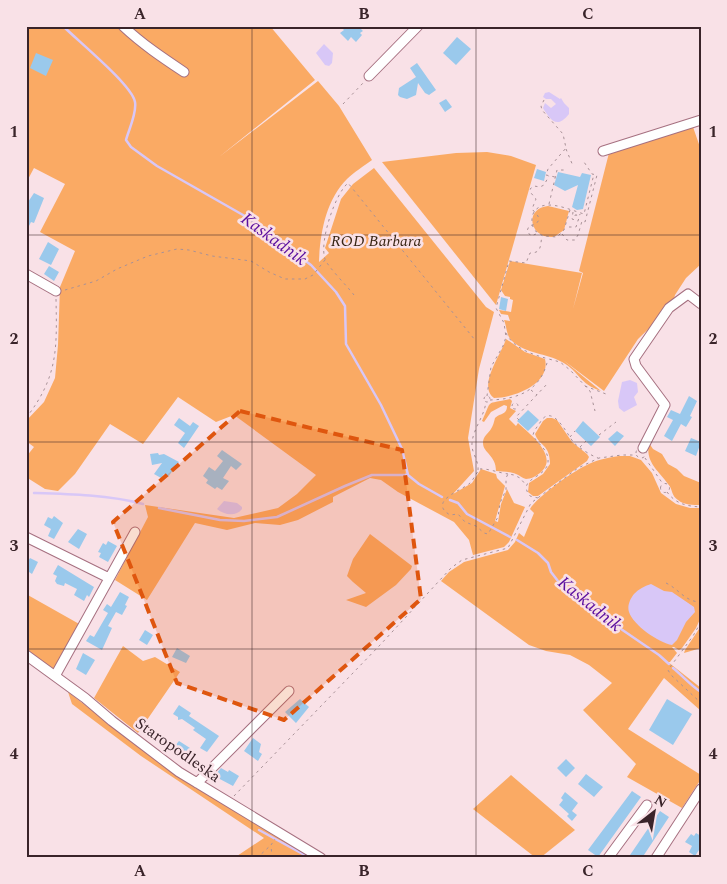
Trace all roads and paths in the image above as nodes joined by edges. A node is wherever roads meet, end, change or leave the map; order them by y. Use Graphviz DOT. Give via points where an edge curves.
graph roads {
  1 [pos="124,26"];
  2 [pos="418,26"];
  3 [pos="184,72"];
  4 [pos="370,76"];
  5 [pos="544,100"];
  6 [pos="343,104"];
  7 [pos="701,120"];
  8 [pos="566,148"];
  9 [pos="603,150"];
  10 [pos="584,162"];
  11 [pos="574,166"];
  12 [pos="565,169"];
  13 [pos="594,174"];
  14 [pos="549,176"];
  15 [pos="555,177"];
  16 [pos="548,205"];
  17 [pos="570,210"];
  18 [pos="534,212"];
  19 [pos="574,212"];
  20 [pos="577,212"];
  21 [pos="580,213"];
  22 [pos="576,216"];
  23 [pos="578,221"];
  24 [pos="532,225"];
  25 [pos="569,227"];
  26 [pos="537,233"];
  27 [pos="562,233"];
  28 [pos="542,236"];
  29 [pos="325,260"];
  30 [pos="26,274"];
  31 [pos="56,291"];
  32 [pos="354,295"];
  33 [pos="701,304"];
  34 [pos="506,333"];
  35 [pos="475,340"];
  36 [pos="548,359"];
  37 [pos="548,383"];
  38 [pos="585,386"];
  39 [pos="530,389"];
  40 [pos="606,394"];
  41 [pos="537,395"];
  42 [pos="487,396"];
  43 [pos="513,397"];
  44 [pos="490,400"];
  45 [pos="486,402"];
  46 [pos="514,403"];
  47 [pos="517,408"];
  48 [pos="524,409"];
  49 [pos="527,411"];
  50 [pos="595,411"];
  51 [pos="521,412"];
  52 [pos="26,418"];
  53 [pos="519,420"];
  54 [pos="616,422"];
  55 [pos="575,431"];
  56 [pos="599,435"];
  57 [pos="570,437"];
  58 [pos="586,441"];
  59 [pos="580,447"];
  60 [pos="588,453"];
  61 [pos="641,453"];
  62 [pos="599,458"];
  63 [pos="590,461"];
  64 [pos="479,464"];
  65 [pos="485,468"];
  66 [pos="478,470"];
  67 [pos="502,473"];
  68 [pos="508,474"];
  69 [pos="506,478"];
  70 [pos="520,478"];
  71 [pos="528,482"];
  72 [pos="662,484"];
  73 [pos="526,485"];
  74 [pos="667,492"];
  75 [pos="530,496"];
  76 [pos="538,498"];
  77 [pos="530,504"];
  78 [pos="701,507"];
  79 [pos="134,532"];
  80 [pos="26,537"];
  81 [pos="109,578"];
  82 [pos="666,583"];
  83 [pos="701,602"];
  84 [pos="701,622"];
  85 [pos="26,655"];
  86 [pos="55,676"];
  87 [pos="289,690"];
  88 [pos="701,703"];
  89 [pos="197,783"];
  90 [pos="701,789"];
  91 [pos="228,802"];
  92 [pos="647,805"];
  93 [pos="279,833"];
  94 [pos="271,845"];
  95 [pos="257,858"];
  96 [pos="272,858"];
  97 [pos="321,858"];
  98 [pos="608,858"];
  99 [pos="656,858"];
  1 -- 3 [label="street"];
  2 -- 4 [label="street"];
  4 -- 6 [label="path"];
  5 -- 8 [label="path" via="542,110 563,134"];
  7 -- 9 [label="street"];
  8 -- 11 [label="path"];
  8 -- 14 [label="path" via="548,169 546,175"];
  10 -- 13 [label="path"];
  12 -- 15 [label="path" via="557,170"];
  13 -- 21 [label="path" via="584,214"];
  13 -- 27 [label="path" via="597,175 585,222 582,221 578,236 570,240"];
  14 -- 15 [label="path"];
  14 -- 18 [label="path" via="543,186 531,188 536,198 532,208"];
  15 -- 16 [label="path"];
  16 -- 17 [label="path"];
  16 -- 18 [label="path"];
  17 -- 19 [label="path"];
  17 -- 27 [label="path"];
  18 -- 24 [label="path"];
  18 -- 24 [label="path" via="539,220"];
  19 -- 20 [label="path"];
  19 -- 22 [label="path"];
  20 -- 21 [label="path"];
  20 -- 22 [label="path"];
  21 -- 22 [label="path"];
  22 -- 23 [label="path"];
  22 -- 23 [label="path" via="572,219"];
  23 -- 25 [label="path" via="576,227"];
  24 -- 26 [label="path"];
  24 -- 26 [label="path" via="528,234"];
  26 -- 28 [label="path"];
  27 -- 28 [label="path" via="553,238"];
  28 -- 34 [label="path" via="539,251 530,253 526,264 509,261 496,308"];
  29 -- 31 [label="path" via="313,275 305,279 285,279 251,261 177,250 148,256 96,281"];
  29 -- 32 [label="path"];
  29 -- 35 [label="path" via="323,245 329,219 343,187 348,183"];
  30 -- 31 [label="street"];
  31 -- 52 [label="path" via="53,370 39,402"];
  33 -- 61 [label="street" via="688,294 669,308 634,359 665,405"];
  34 -- 36 [label="path" via="518,347"];
  34 -- 42 [label="path" via="503,346 489,371"];
  36 -- 38 [label="path" via="566,366"];
  36 -- 39 [label="path" via="538,382"];
  37 -- 41 [label="path"];
  38 -- 40 [label="path"];
  38 -- 50 [label="path" via="591,394"];
  39 -- 41 [label="path"];
  39 -- 43 [label="path"];
  41 -- 48 [label="path"];
  42 -- 44 [label="path"];
  42 -- 45 [label="path"];
  43 -- 44 [label="path"];
  43 -- 46 [label="path"];
  44 -- 45 [label="path"];
  45 -- 64 [label="path" via="472,444"];
  46 -- 47 [label="path"];
  46 -- 47 [label="path" via="512,408"];
  47 -- 51 [label="path"];
  48 -- 49 [label="path"];
  48 -- 51 [label="path"];
  51 -- 53 [label="path" via="516,417"];
  54 -- 56 [label="path"];
  55 -- 57 [label="path"];
  57 -- 59 [label="path"];
  57 -- 71 [label="path" via="555,418 548,416 542,420 533,435 546,451 548,464 542,474"];
  58 -- 59 [label="path"];
  59 -- 60 [label="path"];
  60 -- 62 [label="path"];
  60 -- 63 [label="path"];
  61 -- 62 [label="path"];
  61 -- 72 [label="path"];
  62 -- 63 [label="path"];
  63 -- 76 [label="path"];
  64 -- 65 [label="path"];
  64 -- 66 [label="path"];
  65 -- 66 [label="path"];
  65 -- 67 [label="path"];
  66 -- 69 [label="path" via="470,483 447,497 444,508 450,515 458,514 484,533 489,533 495,524 506,490"];
  67 -- 68 [label="path"];
  67 -- 69 [label="path"];
  68 -- 69 [label="path"];
  68 -- 70 [label="path"];
  70 -- 71 [label="path"];
  70 -- 73 [label="path"];
  71 -- 73 [label="path"];
  72 -- 74 [label="path" via="660,489"];
  72 -- 74 [label="path" via="669,487"];
  73 -- 75 [label="path"];
  74 -- 78 [label="path" via="681,504"];
  75 -- 76 [label="path"];
  75 -- 77 [label="path"];
  76 -- 77 [label="path"];
  77 -- 91 [label="path" via="511,544 504,550 462,560 451,568"];
  79 -- 81 [label="street"];
  80 -- 81 [label="street"];
  81 -- 86 [label="street"];
  82 -- 83 [label="path" via="686,598"];
  84 -- 88 [label="path" via="668,670"];
  85 -- 86 [label="street, Staropodleska"];
  86 -- 89 [label="street, Staropodleska"];
  87 -- 89 [label="street"];
  89 -- 91 [label="street, Staropodleska"];
  90 -- 99 [label="street"];
  91 -- 93 [label="street, Staropodleska"];
  92 -- 98 [label="street"];
  93 -- 94 [label="path"];
  93 -- 97 [label="street, Staropodleska"];
  94 -- 95 [label="path"];
  94 -- 96 [label="path"];
}
